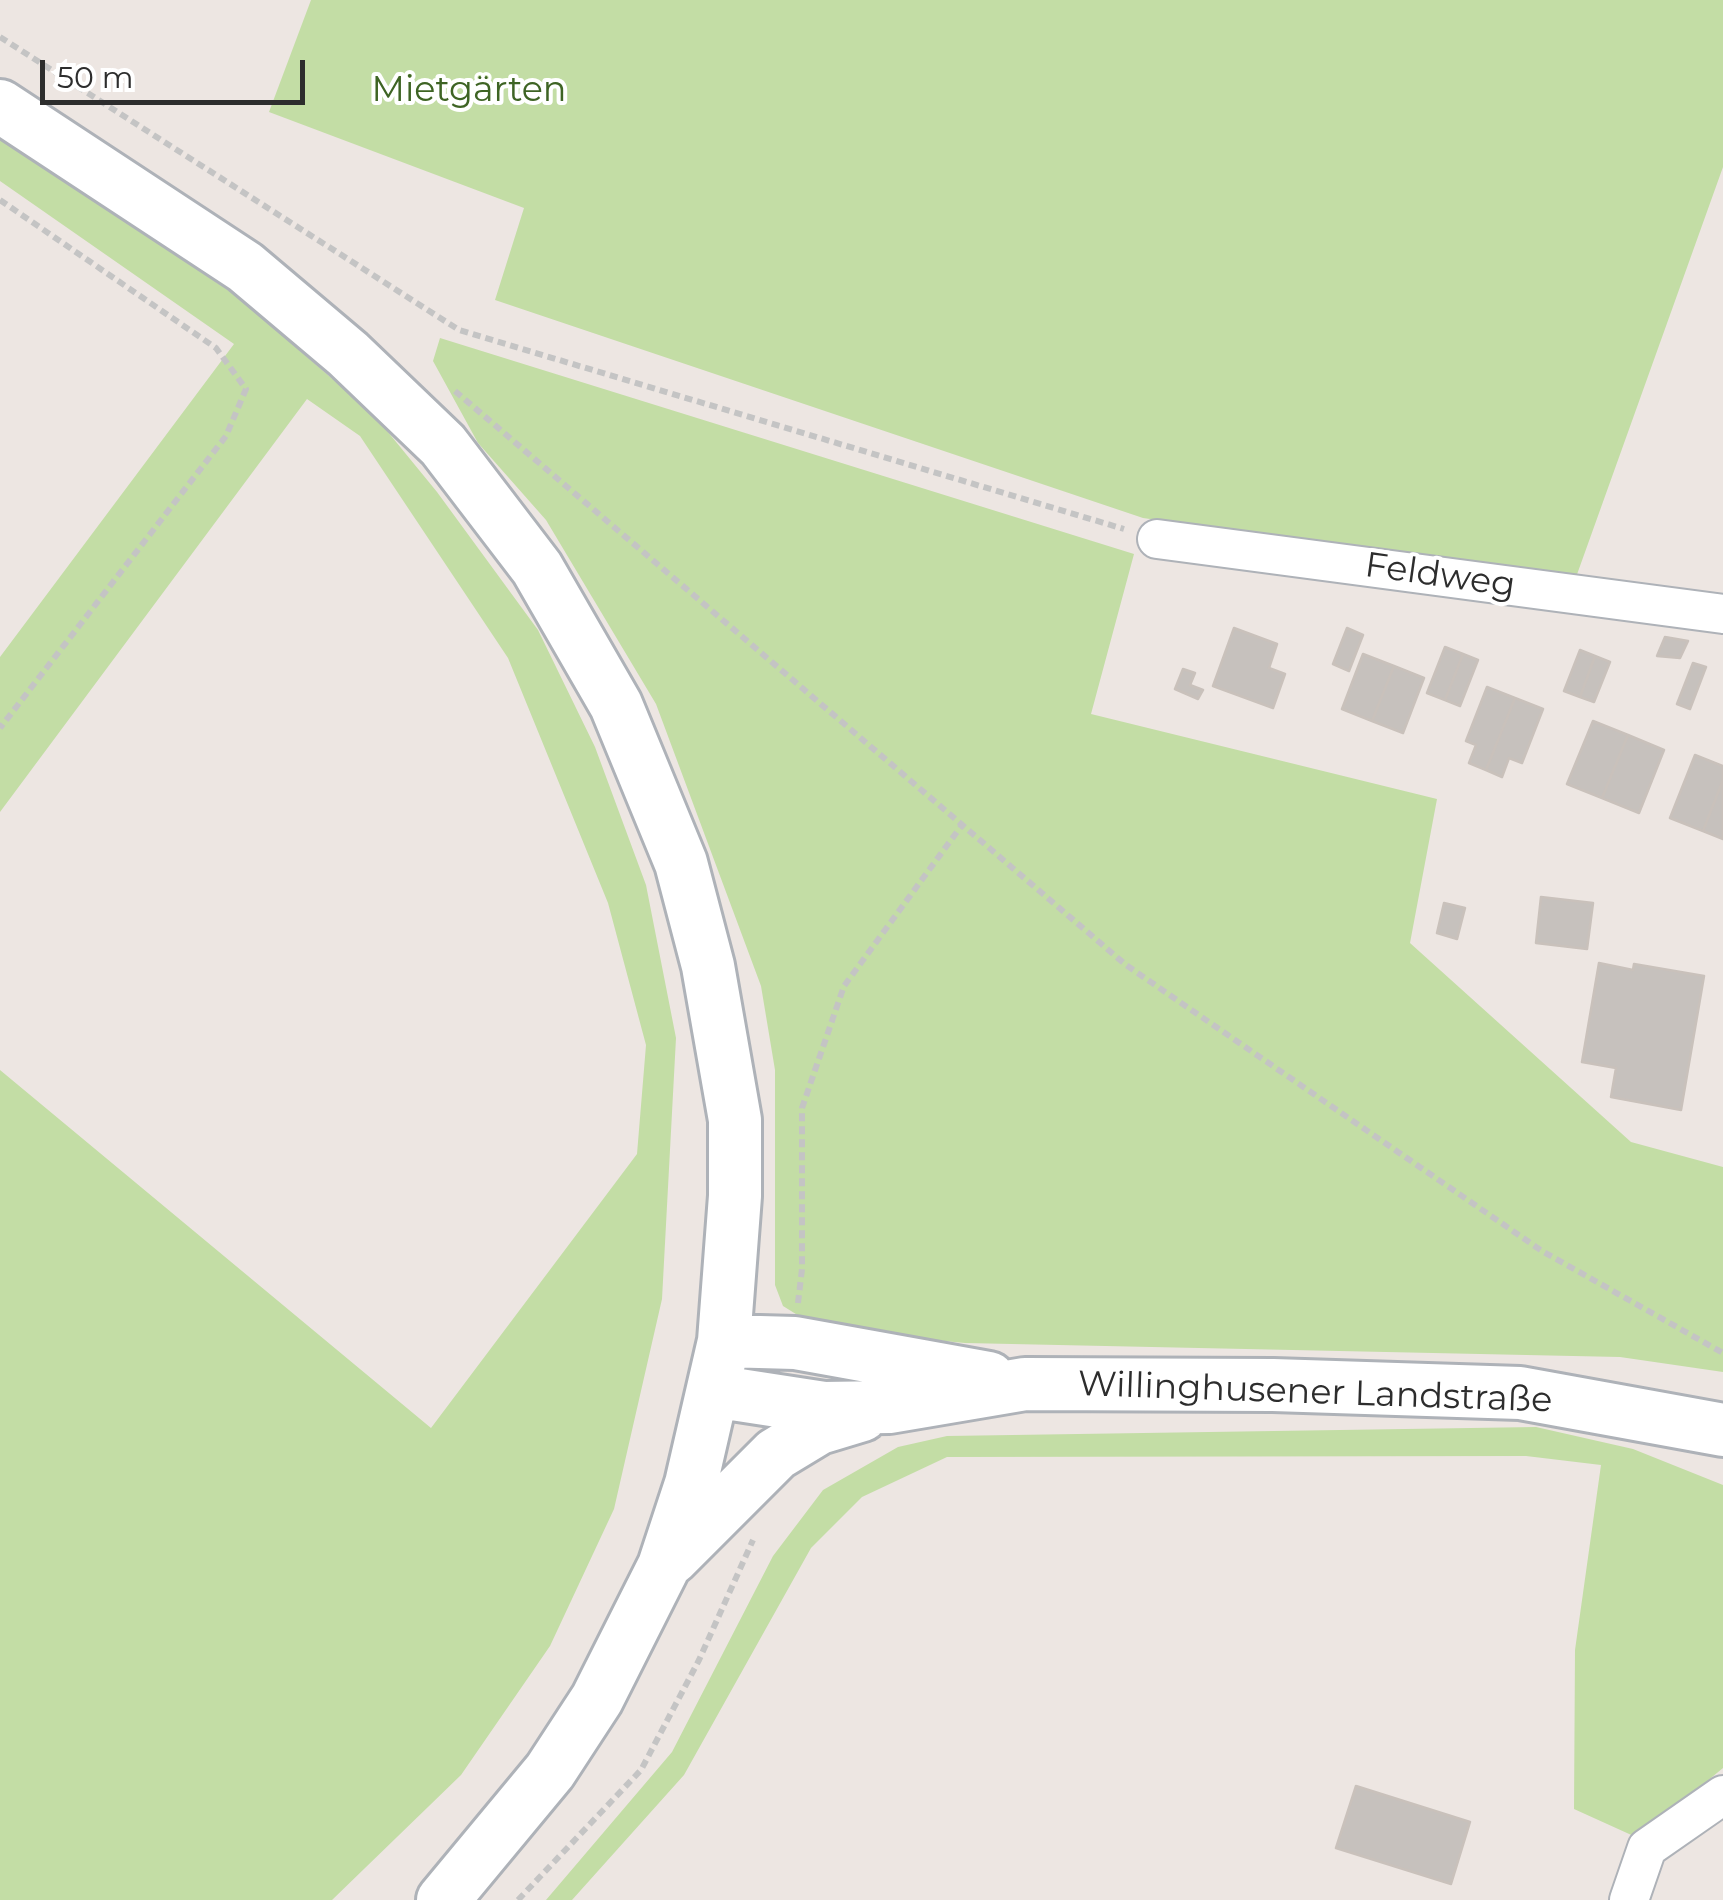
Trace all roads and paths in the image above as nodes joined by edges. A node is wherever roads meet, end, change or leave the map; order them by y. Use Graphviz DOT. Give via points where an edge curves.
graph roads {
  1 [pos="0,37"];
  2 [pos="0,106"];
  3 [pos="0,200"];
  4 [pos="440,379"];
  5 [pos="1156,538"];
  6 [pos="1723,614"];
  7 [pos="0,728"];
  8 [pos="962,825"];
  9 [pos="735,1196"];
  10 [pos="794,1343"];
  11 [pos="1723,1353"];
  12 [pos="719,1367"];
  13 [pos="1024,1384"];
  14 [pos="888,1407"];
  15 [pos="1723,1430"];
  16 [pos="764,1526"];
  17 [pos="664,1566"];
  18 [pos="1723,1795"];
  19 [pos="443,1900"];
  20 [pos="518,1900"];
  21 [pos="1629,1900"];
  1 -- 5 [label="path" via="459,330"];
  2 -- 9 [label="main road" via="245,266 348,354 443,445 537,568 616,705 681,863 725,1044"];
  3 -- 7 [label="path" via="216,348 246,389 226,436"];
  4 -- 8 [label="path"];
  5 -- 6 [label="street, Feldweg"];
  8 -- 10 [label="path" via="844,986 802,1108 802,1269"];
  8 -- 11 [label="path" via="1126,965 1542,1250"];
  9 -- 10 [label="main road" via="762,1307"];
  9 -- 12 [label="main road"];
  10 -- 12 [label="main road, Willinghusener Landstraße"];
  10 -- 13 [label="main road, Willinghusener Landstraße"];
  12 -- 14 [label="main road, Willinghusener Landstraße" via="824,1408"];
  12 -- 17 [label="main road"];
  13 -- 14 [label="main road, Willinghusener Landstraße"];
  13 -- 15 [label="main road, Willinghusener Landstraße" via="1520,1394"];
  14 -- 17 [label="main road" via="819,1428 776,1454"];
  16 -- 20 [label="path" via="641,1770"];
  17 -- 19 [label="main road" via="624,1651 560,1757"];
  18 -- 21 [label="street" via="1647,1848"];
}
